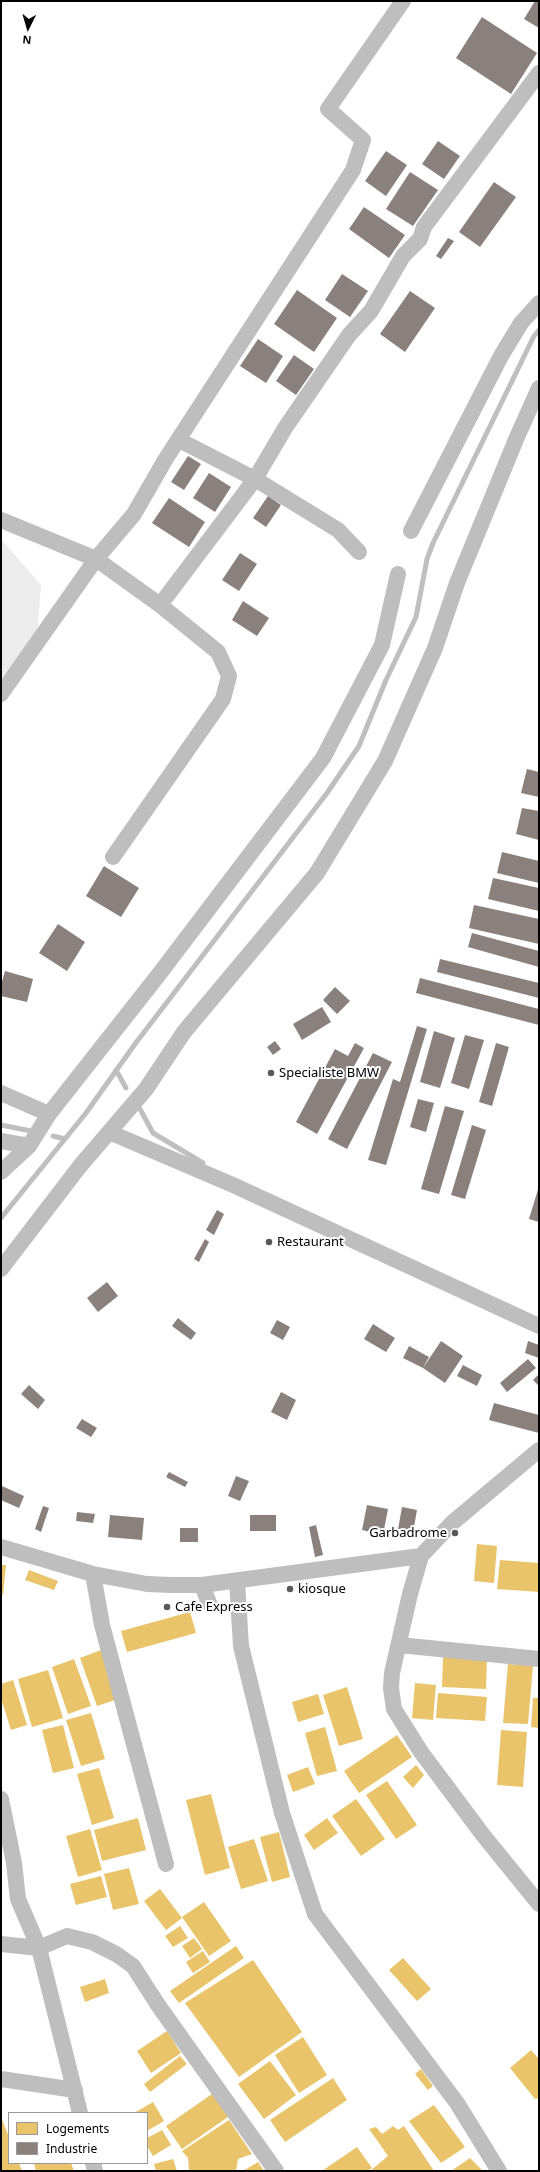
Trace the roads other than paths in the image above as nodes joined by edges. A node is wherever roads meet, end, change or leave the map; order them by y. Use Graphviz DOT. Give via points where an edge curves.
graph roads {
  1 [pos="403,1"];
  2 [pos="539,73"];
  3 [pos="539,303"];
  4 [pos="539,388"];
  5 [pos="179,440"];
  6 [pos="255,479"];
  7 [pos="1,520"];
  8 [pos="411,531"];
  9 [pos="359,552"];
  10 [pos="96,559"];
  11 [pos="398,574"];
  12 [pos="160,605"];
  13 [pos="1,694"];
  14 [pos="113,857"];
  15 [pos="1,1093"];
  16 [pos="49,1114"];
  17 [pos="109,1132"];
  18 [pos="1,1141"];
  19 [pos="28,1146"];
  20 [pos="1,1172"];
  21 [pos="1,1269"];
  22 [pos="539,1326"];
  23 [pos="539,1450"];
  24 [pos="1,1547"];
  25 [pos="421,1556"];
  26 [pos="93,1574"];
  27 [pos="237,1581"];
  28 [pos="202,1585"];
  29 [pos="209,1603"];
  30 [pos="399,1646"];
  31 [pos="539,1659"];
  32 [pos="1,1799"];
  33 [pos="166,1864"];
  34 [pos="539,1904"];
  35 [pos="1,1944"];
  36 [pos="39,1948"];
  37 [pos="1,2079"];
  38 [pos="74,2090"];
  39 [pos="80,2112"];
  40 [pos="276,2171"];
  41 [pos="499,2171"];
  1 -- 5 [label="street" via="328,109 363,140 353,170"];
  2 -- 6 [label="street" via="424,227 420,239 403,256 371,311 349,335"];
  3 -- 8 [label="street" via="521,323 501,356"];
  4 -- 17 [label="street" via="457,583 435,648 385,761 317,873 184,1032 146,1089"];
  5 -- 6 [label="street"];
  5 -- 10 [label="street" via="134,514"];
  6 -- 9 [label="street" via="338,530"];
  6 -- 12 [label="street"];
  7 -- 10 [label="street"];
  10 -- 12 [label="street"];
  10 -- 13 [label="street"];
  11 -- 16 [label="street" via="382,645 323,758"];
  12 -- 14 [label="street" via="218,652 229,676 223,698"];
  15 -- 16 [label="street"];
  16 -- 19 [label="street"];
  17 -- 21 [label="street"];
  17 -- 22 [label="street" via="233,1185"];
  18 -- 19 [label="street"];
  19 -- 20 [label="street"];
  23 -- 25 [label="street" via="452,1523"];
  24 -- 26 [label="street"];
  25 -- 27 [label="street"];
  25 -- 30 [label="street"];
  26 -- 28 [label="street" via="147,1584"];
  26 -- 33 [label="street" via="102,1625"];
  27 -- 28 [label="street"];
  27 -- 41 [label="street" via="241,1646 282,1813 315,1914 457,2103"];
  28 -- 29 [label="street"];
  30 -- 31 [label="street"];
  30 -- 34 [label="street" via="391,1688 398,1718 483,1835"];
  32 -- 36 [label="street" via="14,1863 18,1899"];
  35 -- 36 [label="street"];
  36 -- 38 [label="street"];
  36 -- 40 [label="street" via="67,1936 92,1942 133,1966"];
  37 -- 38 [label="street"];
  38 -- 39 [label="street"];
}
